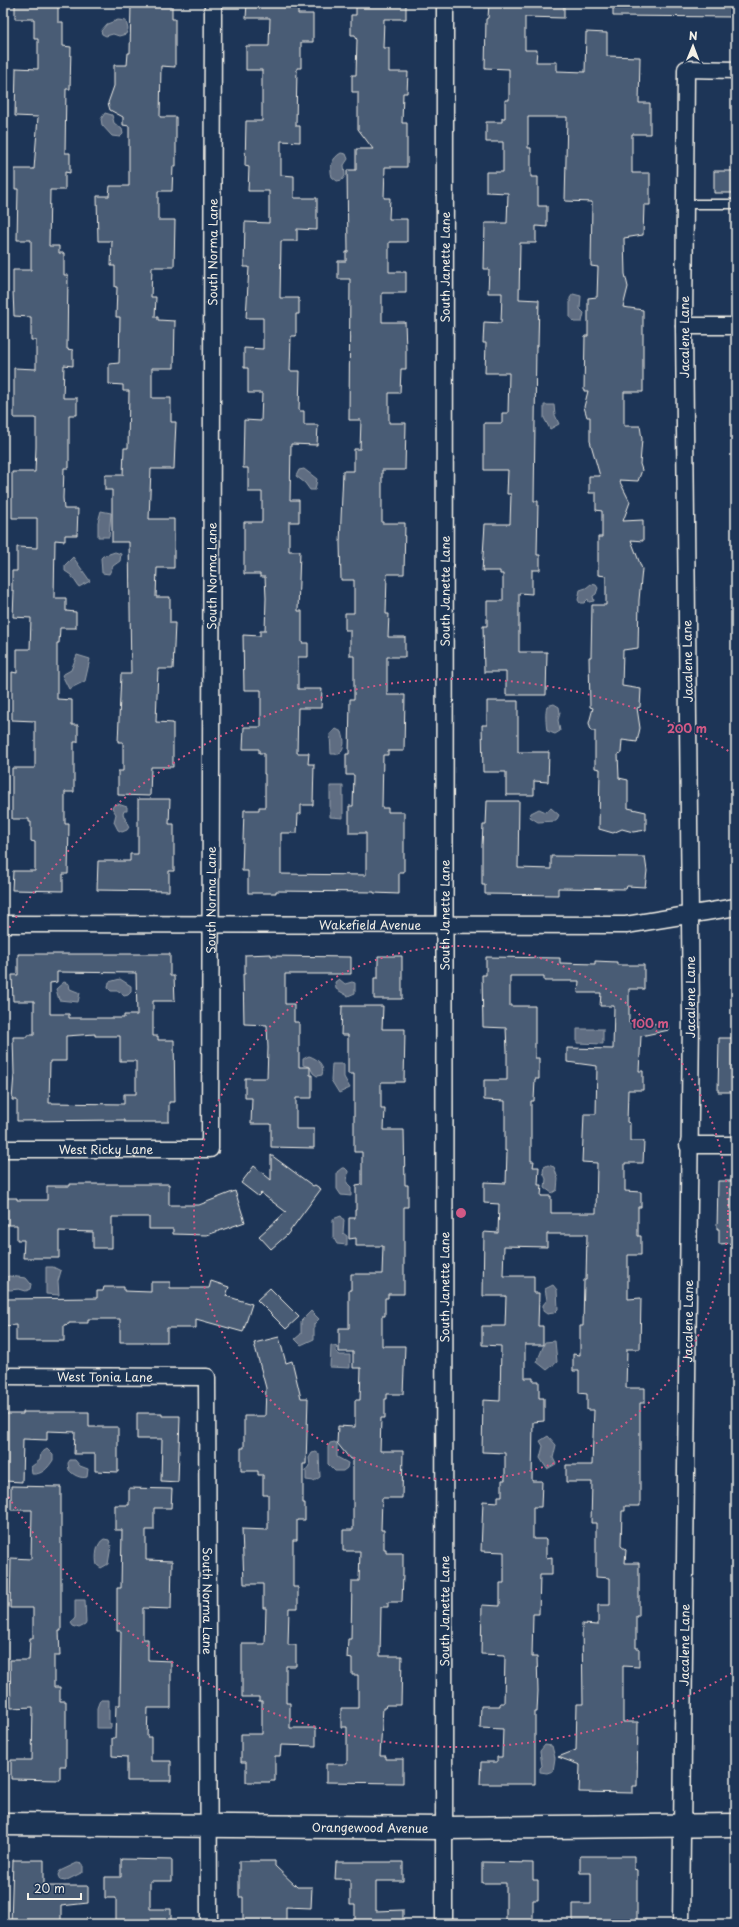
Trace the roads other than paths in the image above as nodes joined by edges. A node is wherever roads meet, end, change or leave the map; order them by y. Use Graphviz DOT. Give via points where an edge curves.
graph roads {
  1 [pos="213,3"];
  2 [pos="445,3"];
  3 [pos="736,70"];
  4 [pos="686,204"];
  5 [pos="736,204"];
  6 [pos="684,326"];
  7 [pos="736,326"];
  8 [pos="736,907"];
  9 [pos="689,913"];
  10 [pos="3,924"];
  11 [pos="210,924"];
  12 [pos="445,924"];
  13 [pos="688,1145"];
  14 [pos="736,1145"];
  15 [pos="3,1149"];
  16 [pos="210,1149"];
  17 [pos="3,1376"];
  18 [pos="207,1377"];
  19 [pos="3,1824"];
  20 [pos="210,1825"];
  21 [pos="682,1825"];
  22 [pos="736,1825"];
  23 [pos="445,1828"];
  24 [pos="209,1924"];
  25 [pos="444,1924"];
  26 [pos="681,1924"];
  1 -- 11 [label="street, South Norma Lane"];
  2 -- 12 [label="street, South Janette Lane"];
  3 -- 4 [label="street, Jacalene Lane" via="686,69"];
  4 -- 5 [label="lane"];
  4 -- 6 [label="street, Jacalene Lane"];
  6 -- 7 [label="street"];
  6 -- 9 [label="street, Jacalene Lane"];
  8 -- 9 [label="street, Wakefield Avenue"];
  9 -- 12 [label="street, Wakefield Avenue" via="626,925"];
  9 -- 13 [label="street, Jacalene Lane" via="691,1017"];
  10 -- 11 [label="street, Wakefield Avenue"];
  11 -- 12 [label="street, Wakefield Avenue"];
  11 -- 16 [label="street, South Norma Lane"];
  12 -- 23 [label="street, South Janette Lane"];
  13 -- 14 [label="street"];
  13 -- 21 [label="street, Jacalene Lane"];
  15 -- 16 [label="street, West Ricky Lane"];
  17 -- 18 [label="street, West Tonia Lane"];
  18 -- 20 [label="street, South Norma Lane"];
  19 -- 20 [label="main road, Orangewood Avenue"];
  20 -- 23 [label="main road, Orangewood Avenue"];
  20 -- 24 [label="street, South Norma Lane"];
  21 -- 22 [label="main road, Orangewood Avenue"];
  21 -- 23 [label="main road, Orangewood Avenue"];
  21 -- 26 [label="street, Jacalene Lane"];
  23 -- 25 [label="street, South Janette Lane"];
}
